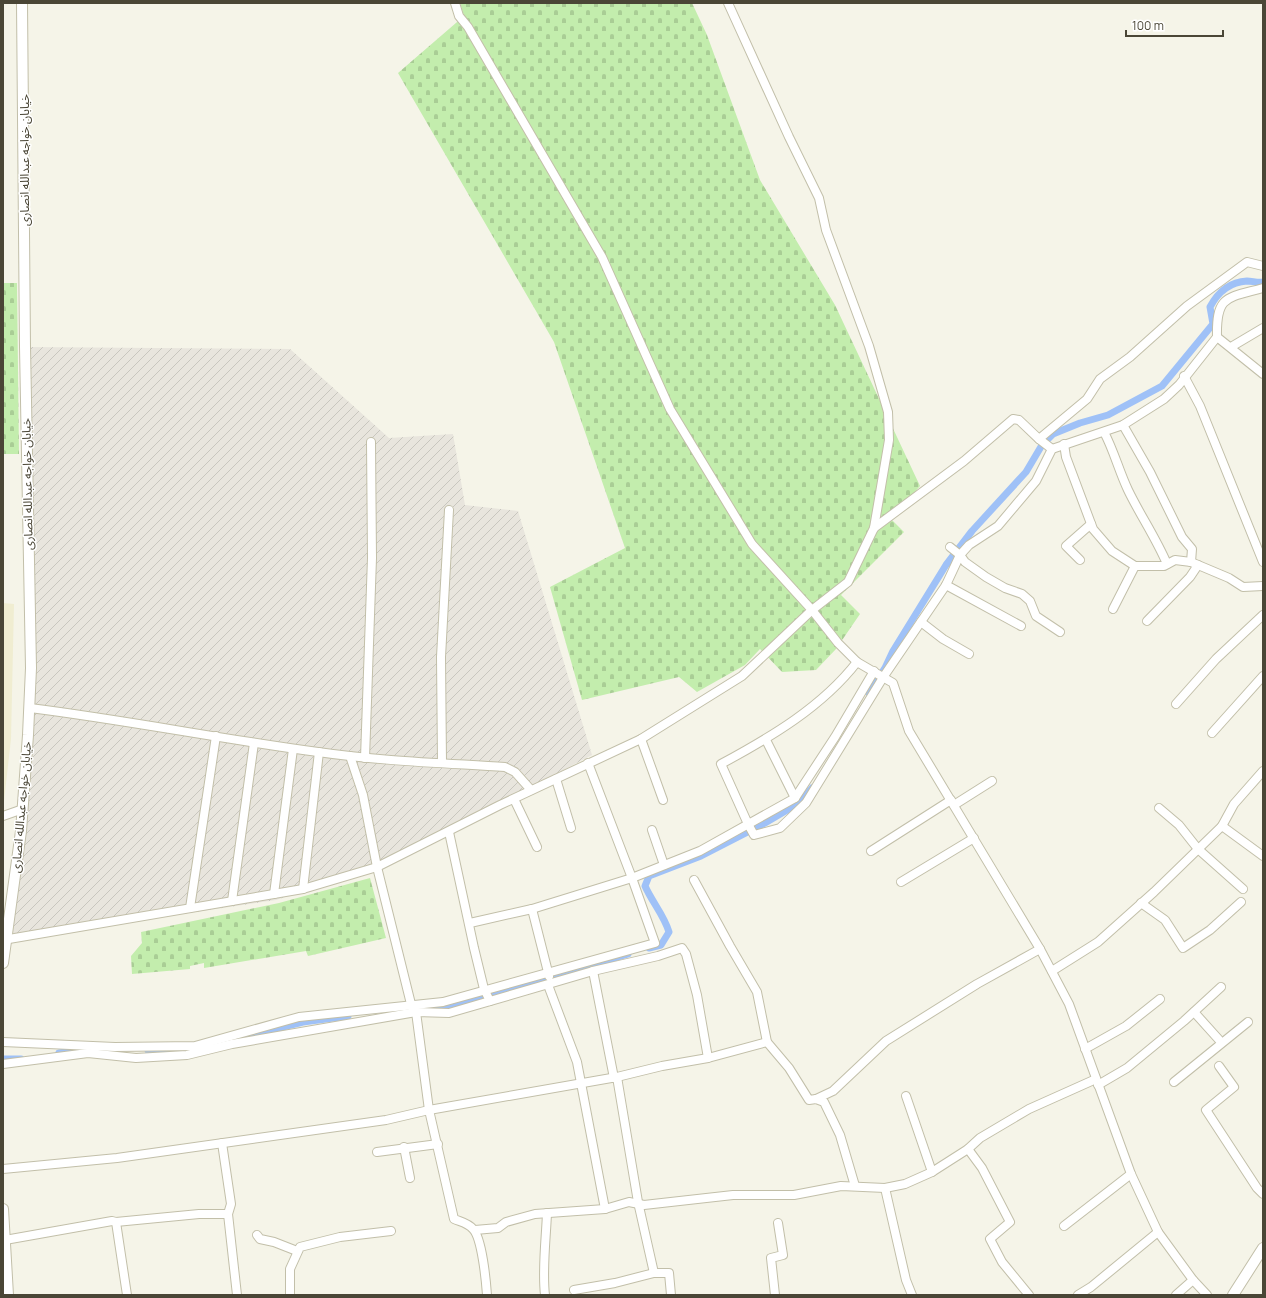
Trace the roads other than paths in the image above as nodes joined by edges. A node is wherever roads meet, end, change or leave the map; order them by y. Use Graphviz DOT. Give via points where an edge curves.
graph roads {
  1 [pos="22,3"];
  2 [pos="455,3"];
  3 [pos="728,3"];
  4 [pos="1263,266"];
  5 [pos="1263,288"];
  6 [pos="1263,328"];
  7 [pos="1217,338"];
  8 [pos="1231,347"];
  9 [pos="1263,374"];
  10 [pos="1184,376"];
  11 [pos="1123,424"];
  12 [pos="1104,432"];
  13 [pos="1039,439"];
  14 [pos="371,442"];
  15 [pos="1064,444"];
  16 [pos="1052,449"];
  17 [pos="448,510"];
  18 [pos="1091,524"];
  19 [pos="874,528"];
  20 [pos="950,548"];
  21 [pos="960,555"];
  22 [pos="1080,560"];
  23 [pos="1263,562"];
  24 [pos="1195,563"];
  25 [pos="1167,564"];
  26 [pos="1135,566"];
  27 [pos="946,585"];
  28 [pos="1263,586"];
  29 [pos="1113,609"];
  30 [pos="812,610"];
  31 [pos="1263,615"];
  32 [pos="1147,621"];
  33 [pos="921,622"];
  34 [pos="1021,626"];
  35 [pos="1060,632"];
  36 [pos="969,654"];
  37 [pos="858,662"];
  38 [pos="874,671"];
  39 [pos="884,676"];
  40 [pos="1263,676"];
  41 [pos="1176,704"];
  42 [pos="30,708"];
  43 [pos="1212,733"];
  44 [pos="216,736"];
  45 [pos="641,739"];
  46 [pos="766,740"];
  47 [pos="254,743"];
  48 [pos="292,749"];
  49 [pos="319,752"];
  50 [pos="350,756"];
  51 [pos="365,758"];
  52 [pos="442,763"];
  53 [pos="588,763"];
  54 [pos="1263,771"];
  55 [pos="556,779"];
  56 [pos="992,781"];
  57 [pos="531,790"];
  58 [pos="795,798"];
  59 [pos="514,799"];
  60 [pos="663,800"];
  61 [pos="953,803"];
  62 [pos="1159,808"];
  63 [pos="23,809"];
  64 [pos="3,816"];
  65 [pos="748,824"];
  66 [pos="1222,826"];
  67 [pos="571,828"];
  68 [pos="652,830"];
  69 [pos="449,832"];
  70 [pos="974,838"];
  71 [pos="537,847"];
  72 [pos="1198,849"];
  73 [pos="871,852"];
  74 [pos="1263,856"];
  75 [pos="664,865"];
  76 [pos="377,867"];
  77 [pos="632,878"];
  78 [pos="694,880"];
  79 [pos="901,882"];
  80 [pos="302,889"];
  81 [pos="1243,889"];
  82 [pos="274,894"];
  83 [pos="232,901"];
  84 [pos="1242,902"];
  85 [pos="1142,903"];
  86 [pos="190,908"];
  87 [pos="532,909"];
  88 [pos="470,923"];
  89 [pos="5,940"];
  90 [pos="655,943"];
  91 [pos="1040,949"];
  92 [pos="658,956"];
  93 [pos="3,963"];
  94 [pos="593,970"];
  95 [pos="1052,971"];
  96 [pos="548,972"];
  97 [pos="550,984"];
  98 [pos="1221,987"];
  99 [pos="484,989"];
  100 [pos="1160,999"];
  101 [pos="490,1001"];
  102 [pos="411,1004"];
  103 [pos="416,1012"];
  104 [pos="1194,1012"];
  105 [pos="1248,1022"];
  106 [pos="3,1042"];
  107 [pos="767,1042"];
  108 [pos="1221,1042"];
  109 [pos="1085,1049"];
  110 [pos="708,1058"];
  111 [pos="3,1064"];
  112 [pos="1219,1066"];
  113 [pos="616,1078"];
  114 [pos="1097,1082"];
  115 [pos="1174,1082"];
  116 [pos="582,1083"];
  117 [pos="906,1096"];
  118 [pos="816,1099"];
  119 [pos="429,1110"];
  120 [pos="222,1143"];
  121 [pos="438,1144"];
  122 [pos="404,1147"];
  123 [pos="968,1149"];
  124 [pos="377,1152"];
  125 [pos="3,1169"];
  126 [pos="932,1172"];
  127 [pos="1131,1174"];
  128 [pos="410,1178"];
  129 [pos="855,1186"];
  130 [pos="884,1188"];
  131 [pos="1263,1194"];
  132 [pos="638,1202"];
  133 [pos="3,1209"];
  134 [pos="605,1209"];
  135 [pos="547,1213"];
  136 [pos="228,1214"];
  137 [pos="116,1222"];
  138 [pos="778,1223"];
  139 [pos="1064,1226"];
  140 [pos="391,1230"];
  141 [pos="475,1230"];
  142 [pos="1158,1232"];
  143 [pos="257,1236"];
  144 [pos="5,1240"];
  145 [pos="1263,1248"];
  146 [pos="298,1251"];
  147 [pos="654,1273"];
  148 [pos="1193,1280"];
  149 [pos="574,1290"];
  150 [pos="8,1295"];
  151 [pos="127,1295"];
  152 [pos="237,1295"];
  153 [pos="290,1295"];
  154 [pos="487,1295"];
  155 [pos="545,1295"];
  156 [pos="671,1295"];
  157 [pos="775,1295"];
  158 [pos="912,1295"];
  159 [pos="1028,1295"];
  160 [pos="1078,1295"];
  161 [pos="1176,1295"];
  162 [pos="1207,1295"];
  163 [pos="1233,1295"];
  1 -- 42 [label="street, خیابان خواجه عبدالله انصاری"];
  2 -- 30 [label="street" via="459,16 468,27 602,258 670,409 752,544"];
  3 -- 19 [label="street" via="789,137 820,198 826,230 869,346 888,412 889,440"];
  4 -- 13 [label="street" via="1247,262 1186,306 1130,357 1100,379 1087,399"];
  5 -- 7 [label="street" via="1234,295 1226,301 1219,310"];
  6 -- 8 [label="street"];
  7 -- 8 [label="street"];
  7 -- 10 [label="street"];
  8 -- 9 [label="street"];
  10 -- 11 [label="street" via="1164,400"];
  10 -- 23 [label="street" via="1200,406"];
  11 -- 12 [label="street"];
  11 -- 24 [label="street" via="1182,537 1192,549"];
  12 -- 15 [label="street"];
  12 -- 25 [label="street" via="1128,489 1156,538"];
  13 -- 16 [label="street"];
  13 -- 19 [label="street" via="1019,420 1013,419 964,462"];
  14 -- 51 [label="street" via="372,558"];
  15 -- 16 [label="street"];
  15 -- 18 [label="street" via="1066,457"];
  16 -- 21 [label="street" via="1036,481 998,526 969,545"];
  17 -- 52 [label="street" via="448,557 441,657"];
  18 -- 22 [label="street" via="1066,546"];
  18 -- 26 [label="street" via="1112,551"];
  19 -- 30 [label="street" via="848,582"];
  20 -- 21 [label="street"];
  21 -- 27 [label="street"];
  21 -- 35 [label="street" via="986,578 1022,594 1030,602 1036,616"];
  24 -- 25 [label="street" via="1175,560"];
  24 -- 28 [label="street" via="1243,587"];
  24 -- 32 [label="street" via="1190,577"];
  25 -- 26 [label="street"];
  26 -- 29 [label="street"];
  27 -- 33 [label="street"];
  27 -- 34 [label="street"];
  30 -- 37 [label="street" via="838,643"];
  30 -- 45 [label="street" via="742,676"];
  31 -- 41 [label="street" via="1216,659"];
  33 -- 36 [label="street"];
  33 -- 39 [label="street"];
  37 -- 38 [label="street"];
  37 -- 46 [label="street" via="825,698"];
  38 -- 39 [label="street"];
  38 -- 58 [label="street"];
  39 -- 61 [label="street" via="893,683 909,731"];
  39 -- 65 [label="street" via="806,803 780,828 754,835"];
  40 -- 43 [label="street"];
  42 -- 44 [label="street"];
  42 -- 63 [label="street, خیابان خواجه عبدالله انصاری"];
  44 -- 47 [label="street"];
  44 -- 86 [label="street"];
  45 -- 53 [label="street"];
  45 -- 60 [label="street"];
  46 -- 58 [label="street"];
  46 -- 65 [label="street" via="721,764"];
  47 -- 48 [label="street"];
  47 -- 83 [label="street"];
  48 -- 49 [label="street"];
  48 -- 82 [label="street"];
  49 -- 50 [label="street"];
  49 -- 80 [label="street"];
  50 -- 51 [label="street"];
  50 -- 76 [label="street" via="363,795"];
  51 -- 52 [label="street"];
  52 -- 57 [label="street" via="505,767 515,772"];
  53 -- 55 [label="street"];
  53 -- 77 [label="street"];
  54 -- 66 [label="street" via="1234,804"];
  55 -- 57 [label="street"];
  55 -- 67 [label="street"];
  56 -- 61 [label="street"];
  57 -- 59 [label="street"];
  58 -- 65 [label="street"];
  59 -- 69 [label="street"];
  59 -- 71 [label="street"];
  61 -- 70 [label="street"];
  61 -- 73 [label="street"];
  62 -- 72 [label="street" via="1179,825"];
  63 -- 64 [label="street"];
  63 -- 89 [label="street, خیابان خواجه عبدالله انصاری"];
  65 -- 75 [label="street" via="700,851"];
  66 -- 72 [label="street"];
  66 -- 74 [label="street"];
  68 -- 75 [label="street"];
  69 -- 76 [label="street"];
  69 -- 88 [label="street"];
  70 -- 79 [label="street"];
  70 -- 91 [label="street"];
  72 -- 81 [label="street"];
  72 -- 85 [label="street"];
  75 -- 77 [label="street"];
  76 -- 80 [label="street"];
  76 -- 102 [label="street"];
  77 -- 87 [label="street"];
  77 -- 90 [label="street"];
  78 -- 107 [label="street" via="757,992"];
  80 -- 82 [label="street"];
  82 -- 83 [label="street"];
  83 -- 86 [label="street"];
  84 -- 85 [label="street" via="1210,930 1183,948 1165,920"];
  85 -- 95 [label="street" via="1098,942"];
  86 -- 89 [label="street"];
  87 -- 88 [label="street"];
  87 -- 96 [label="street"];
  88 -- 99 [label="street"];
  89 -- 93 [label="street, خیابان خواجه عبدالله انصاری"];
  90 -- 92 [label="street"];
  90 -- 96 [label="street"];
  91 -- 95 [label="street"];
  91 -- 118 [label="street" via="977,984 886,1041 832,1091"];
  92 -- 94 [label="street"];
  92 -- 110 [label="street" via="682,948 686,954 697,995"];
  94 -- 97 [label="street"];
  94 -- 113 [label="street"];
  95 -- 109 [label="street" via="1069,1004"];
  96 -- 97 [label="street"];
  96 -- 99 [label="street"];
  97 -- 101 [label="street"];
  97 -- 116 [label="street"];
  98 -- 104 [label="street"];
  99 -- 101 [label="street"];
  99 -- 102 [label="street" via="443,1002"];
  100 -- 109 [label="street" via="1126,1026"];
  101 -- 103 [label="street" via="449,1013"];
  102 -- 103 [label="street"];
  102 -- 106 [label="street" via="299,1017 195,1046 115,1047"];
  103 -- 111 [label="street" via="232,1044 187,1055 136,1058 88,1054"];
  103 -- 119 [label="street"];
  104 -- 108 [label="street"];
  104 -- 114 [label="street" via="1127,1068"];
  105 -- 108 [label="street" via="1224,1043"];
  107 -- 110 [label="street"];
  107 -- 118 [label="street" via="789,1068 809,1100"];
  108 -- 115 [label="street" via="1218,1048"];
  109 -- 114 [label="street"];
  110 -- 113 [label="street"];
  112 -- 131 [label="street" via="1234,1088 1206,1110"];
  113 -- 116 [label="street"];
  113 -- 132 [label="street"];
  114 -- 123 [label="street" via="1029,1108 980,1138"];
  114 -- 127 [label="street"];
  116 -- 119 [label="street"];
  116 -- 134 [label="street"];
  117 -- 126 [label="street"];
  118 -- 129 [label="street" via="824,1102 840,1135"];
  119 -- 120 [label="street" via="386,1120"];
  119 -- 121 [label="street"];
  120 -- 125 [label="street" via="117,1158"];
  120 -- 136 [label="street" via="231,1204"];
  121 -- 122 [label="street"];
  121 -- 141 [label="street" via="454,1219 468,1224"];
  122 -- 124 [label="street"];
  122 -- 128 [label="street"];
  123 -- 126 [label="street"];
  123 -- 159 [label="street" via="982,1168 1010,1222 990,1239 1002,1262"];
  126 -- 130 [label="street" via="905,1184"];
  127 -- 139 [label="street"];
  127 -- 142 [label="street"];
  129 -- 130 [label="street"];
  129 -- 132 [label="street" via="841,1186 794,1195 733,1195 644,1205"];
  130 -- 158 [label="street" via="906,1280"];
  132 -- 134 [label="street"];
  132 -- 147 [label="street"];
  133 -- 144 [label="street"];
  134 -- 135 [label="street"];
  135 -- 141 [label="street" via="506,1222 498,1228"];
  135 -- 155 [label="street" via="543,1278"];
  136 -- 137 [label="street" via="199,1214"];
  136 -- 152 [label="street"];
  137 -- 144 [label="street"];
  137 -- 151 [label="street"];
  138 -- 157 [label="street" via="783,1255 771,1258"];
  140 -- 146 [label="street" via="300,1247"];
  141 -- 154 [label="street" via="479,1240"];
  142 -- 148 [label="street"];
  142 -- 160 [label="street"];
  143 -- 146 [label="street"];
  144 -- 150 [label="street"];
  145 -- 163 [label="street"];
  146 -- 153 [label="street" via="290,1268"];
  147 -- 149 [label="street"];
  147 -- 156 [label="street" via="669,1273"];
  148 -- 161 [label="street"];
  148 -- 162 [label="street"];
}
